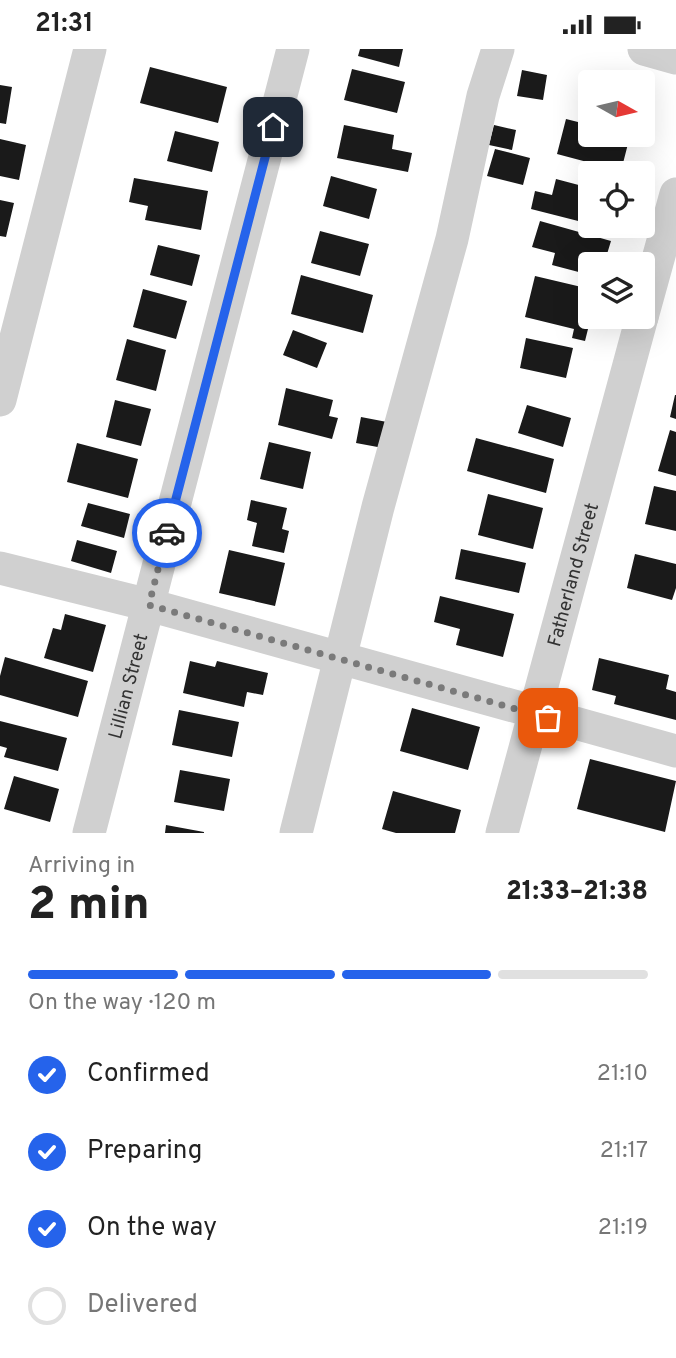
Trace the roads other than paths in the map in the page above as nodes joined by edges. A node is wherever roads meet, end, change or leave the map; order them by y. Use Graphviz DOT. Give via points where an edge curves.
graph roads {
  1 [pos="90,49"];
  2 [pos="293,49"];
  3 [pos="498,49"];
  4 [pos="644,49"];
  5 [pos="676,58"];
  6 [pos="676,194"];
  7 [pos="655,270"];
  8 [pos="639,329"];
  9 [pos="0,400"];
  10 [pos="0,568"];
  11 [pos="149,605"];
  12 [pos="339,659"];
  13 [pos="533,714"];
  14 [pos="676,751"];
  15 [pos="89,833"];
  16 [pos="296,833"];
  17 [pos="502,833"];
  1 -- 9 [label="street"];
  2 -- 11 [label="street, Lillian Street"];
  3 -- 12 [label="street"];
  4 -- 5 [label="street"];
  6 -- 7 [label="street, Fatherland Street"];
  8 -- 13 [label="street, Fatherland Street"];
  10 -- 11 [label="street"];
  11 -- 12 [label="street"];
  11 -- 15 [label="street, Lillian Street"];
  12 -- 13 [label="street"];
  12 -- 16 [label="street"];
  13 -- 14 [label="street"];
  13 -- 17 [label="street, Fatherland Street"];
}
